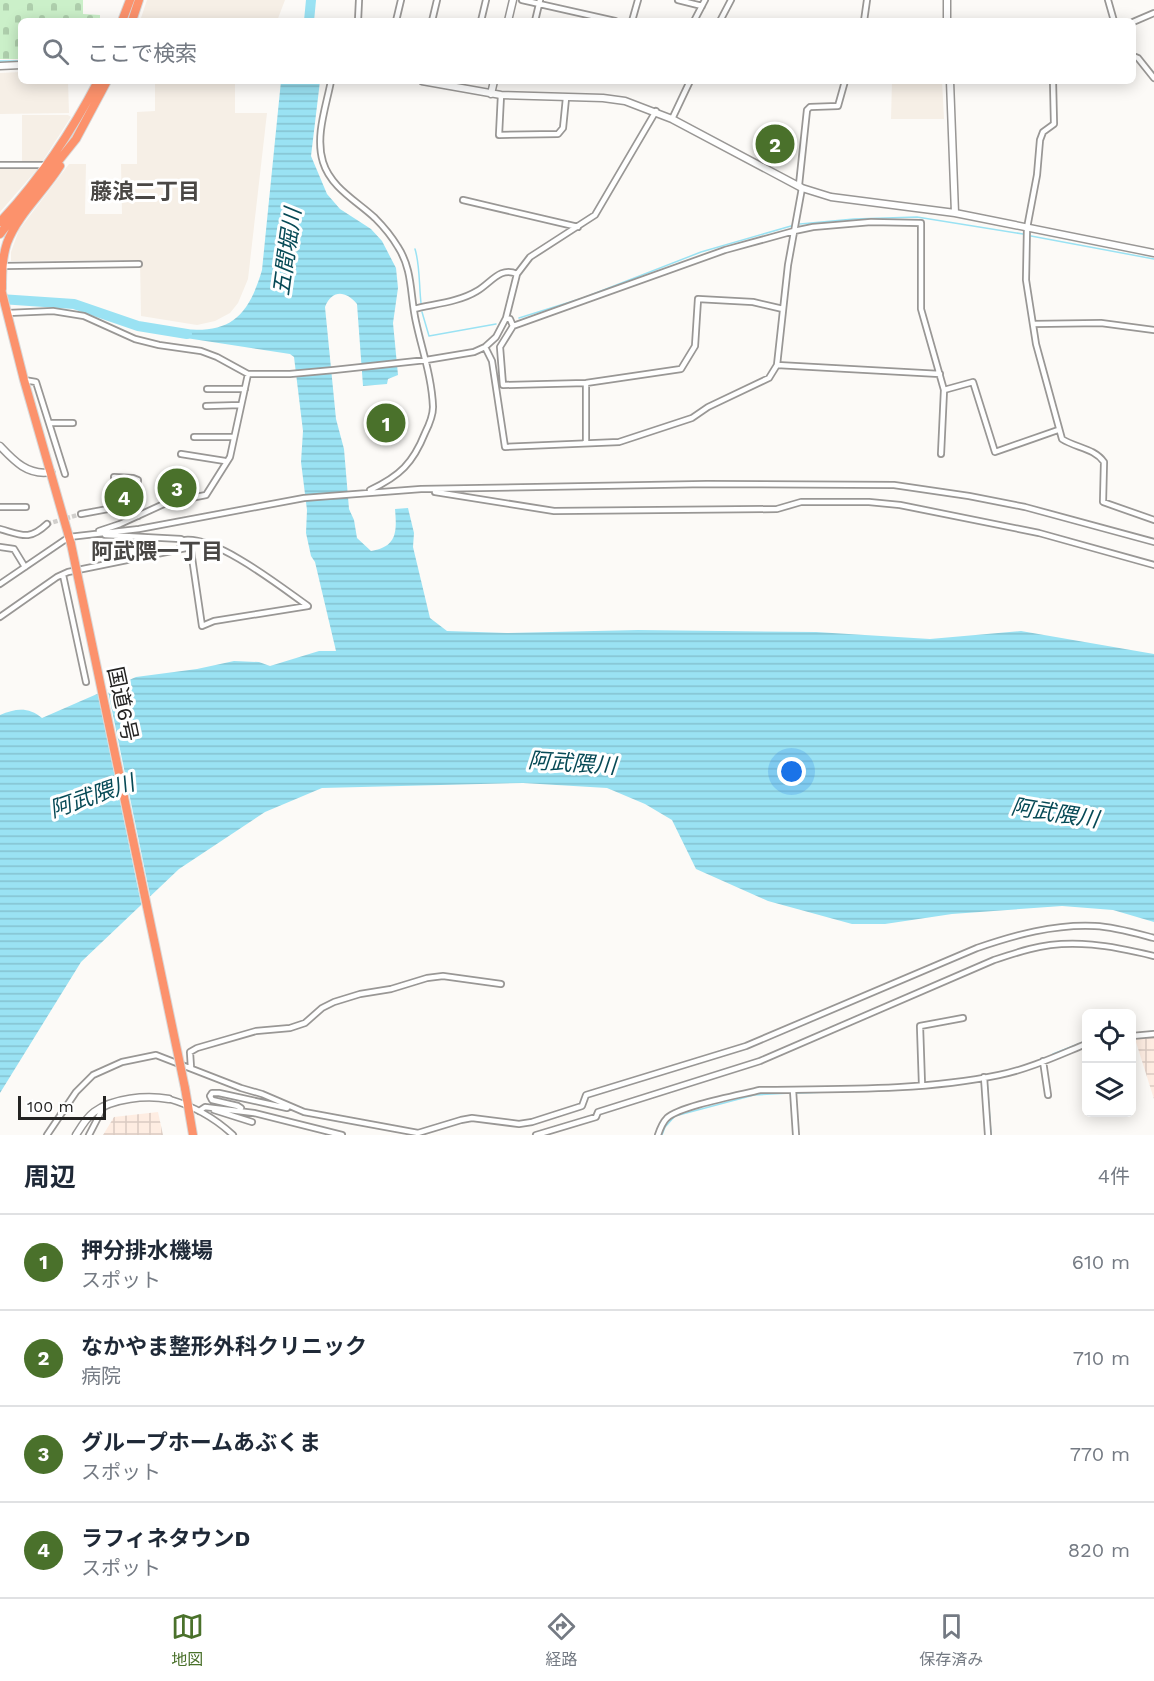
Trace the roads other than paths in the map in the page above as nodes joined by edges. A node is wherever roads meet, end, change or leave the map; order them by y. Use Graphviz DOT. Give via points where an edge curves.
graph roads {
  1 [pos="130,0"];
  2 [pos="139,0"];
  3 [pos="359,0"];
  4 [pos="401,0"];
  5 [pos="437,0"];
  6 [pos="486,0"];
  7 [pos="513,0"];
  8 [pos="522,0"];
  9 [pos="638,0"];
  10 [pos="678,0"];
  11 [pos="705,0"];
  12 [pos="731,0"];
  13 [pos="867,0"];
  14 [pos="947,0"];
  15 [pos="1108,0"];
  16 [pos="539,2"];
  17 [pos="702,6"];
  18 [pos="1154,13"];
  19 [pos="123,18"];
  20 [pos="133,18"];
  21 [pos="358,18"];
  22 [pos="397,18"];
  23 [pos="432,18"];
  24 [pos="482,18"];
  25 [pos="509,18"];
  26 [pos="536,18"];
  27 [pos="603,18"];
  28 [pos="633,18"];
  29 [pos="696,18"];
  30 [pos="722,18"];
  31 [pos="864,18"];
  32 [pos="947,18"];
  33 [pos="1113,18"];
  34 [pos="1136,21"];
  35 [pos="1136,57"];
  36 [pos="18,65"];
  37 [pos="0,66"];
  38 [pos="1154,78"];
  39 [pos="96,84"];
  40 [pos="105,84"];
  41 [pos="330,84"];
  42 [pos="438,84"];
  43 [pos="493,84"];
  44 [pos="689,84"];
  45 [pos="844,84"];
  46 [pos="950,84"];
  47 [pos="1053,84"];
  48 [pos="491,94"];
  49 [pos="501,95"];
  50 [pos="566,98"];
  51 [pos="656,111"];
  52 [pos="672,119"];
  53 [pos="76,139"];
  54 [pos="0,165"];
  55 [pos="48,165"];
  56 [pos="801,187"];
  57 [pos="463,200"];
  58 [pos="955,213"];
  59 [pos="0,222"];
  60 [pos="578,227"];
  61 [pos="1027,228"];
  62 [pos="794,231"];
  63 [pos="0,234"];
  64 [pos="1154,253"];
  65 [pos="139,264"];
  66 [pos="3,266"];
  67 [pos="517,274"];
  68 [pos="1,287"];
  69 [pos="414,309"];
  70 [pos="783,309"];
  71 [pos="7,310"];
  72 [pos="506,318"];
  73 [pos="1033,324"];
  74 [pos="513,326"];
  75 [pos="1154,330"];
  76 [pos="485,347"];
  77 [pos="424,360"];
  78 [pos="777,365"];
  79 [pos="940,374"];
  80 [pos="248,375"];
  81 [pos="24,380"];
  82 [pos="586,383"];
  83 [pos="207,389"];
  84 [pos="245,389"];
  85 [pos="944,390"];
  86 [pos="241,405"];
  87 [pos="206,406"];
  88 [pos="49,423"];
  89 [pos="73,423"];
  90 [pos="1058,430"];
  91 [pos="194,437"];
  92 [pos="234,437"];
  93 [pos="586,444"];
  94 [pos="0,446"];
  95 [pos="181,454"];
  96 [pos="941,454"];
  97 [pos="225,461"];
  98 [pos="51,472"];
  99 [pos="65,474"];
  100 [pos="114,477"];
  101 [pos="421,489"];
  102 [pos="367,492"];
  103 [pos="135,504"];
  104 [pos="0,507"];
  105 [pos="26,507"];
  106 [pos="81,514"];
  107 [pos="138,516"];
  108 [pos="1154,520"];
  109 [pos="47,524"];
  110 [pos="0,529"];
  111 [pos="88,534"];
  112 [pos="70,540"];
  113 [pos="185,540"];
  114 [pos="1154,542"];
  115 [pos="0,547"];
  116 [pos="191,547"];
  117 [pos="1154,565"];
  118 [pos="25,567"];
  119 [pos="63,575"];
  120 [pos="0,584"];
  121 [pos="0,617"];
  122 [pos="86,682"];
  123 [pos="1154,938"];
  124 [pos="1154,956"];
  125 [pos="501,984"];
  126 [pos="963,1018"];
  127 [pos="1154,1034"];
  128 [pos="1136,1036"];
  129 [pos="1082,1046"];
  130 [pos="1043,1061"];
  131 [pos="191,1068"];
  132 [pos="984,1077"];
  133 [pos="922,1084"];
  134 [pos="793,1090"];
  135 [pos="1048,1095"];
  136 [pos="169,1099"];
  137 [pos="104,1106"];
  138 [pos="189,1107"];
  139 [pos="208,1107"];
  140 [pos="292,1109"];
  141 [pos="239,1110"];
  142 [pos="199,1111"];
  143 [pos="252,1122"];
  144 [pos="47,1135"];
  145 [pos="76,1135"];
  146 [pos="89,1135"];
  147 [pos="193,1135"];
  148 [pos="233,1135"];
  149 [pos="342,1135"];
  150 [pos="536,1135"];
  151 [pos="658,1135"];
  152 [pos="796,1135"];
  153 [pos="988,1135"];
  1 -- 19 [label="highway"];
  2 -- 20 [label="highway"];
  3 -- 21 [label="street"];
  4 -- 22 [label="street"];
  5 -- 23 [label="street"];
  6 -- 24 [label="street"];
  7 -- 25 [label="street"];
  8 -- 16 [label="street"];
  9 -- 28 [label="street"];
  10 -- 17 [label="street"];
  11 -- 17 [label="street"];
  12 -- 30 [label="street"];
  13 -- 31 [label="street"];
  14 -- 32 [label="street"];
  15 -- 33 [label="street"];
  16 -- 26 [label="street"];
  16 -- 27 [label="street"];
  17 -- 29 [label="street"];
  18 -- 34 [label="street"];
  35 -- 38 [label="street"];
  36 -- 37 [label="street"];
  39 -- 55 [label="highway"];
  40 -- 53 [label="highway"];
  41 -- 69 [label="street" via="321,129 324,163 339,188 376,219 404,256"];
  42 -- 48 [label="street"];
  43 -- 48 [label="street"];
  44 -- 52 [label="street"];
  45 -- 56 [label="street" via="838,106 807,110"];
  46 -- 58 [label="street"];
  47 -- 61 [label="street" via="1054,124 1043,132 1040,140"];
  48 -- 49 [label="street"];
  49 -- 50 [label="street"];
  49 -- 50 [label="street" via="499,135 558,134 563,128"];
  50 -- 51 [label="street" via="614,99"];
  51 -- 52 [label="street"];
  51 -- 60 [label="street" via="595,215"];
  52 -- 56 [label="street"];
  53 -- 63 [label="highway"];
  53 -- 66 [label="highway, 国道6号" via="14,228"];
  54 -- 55 [label="street"];
  55 -- 59 [label="highway"];
  56 -- 58 [label="street" via="831,197"];
  56 -- 62 [label="street"];
  57 -- 60 [label="street"];
  58 -- 61 [label="street"];
  60 -- 67 [label="street" via="530,256"];
  61 -- 64 [label="street"];
  61 -- 73 [label="street" via="1026,280"];
  62 -- 70 [label="street"];
  62 -- 74 [label="street" via="725,250"];
  62 -- 79 [label="street" via="871,222 921,223 921,309"];
  65 -- 66 [label="street"];
  66 -- 68 [label="highway, 国道6号"];
  67 -- 69 [label="street" via="501,272 476,292"];
  67 -- 72 [label="street"];
  68 -- 71 [label="highway, 国道6号"];
  69 -- 77 [label="street"];
  70 -- 78 [label="street"];
  70 -- 82 [label="street" via="753,302 698,299 695,346 681,369"];
  71 -- 80 [label="street" via="84,315 135,339 201,351"];
  71 -- 81 [label="highway, 国道6号"];
  72 -- 74 [label="street"];
  72 -- 76 [label="street" via="496,337"];
  73 -- 75 [label="street" via="1101,323"];
  73 -- 90 [label="street"];
  74 -- 82 [label="street" via="500,347 503,385"];
  76 -- 77 [label="street"];
  76 -- 93 [label="street" via="492,362 505,447"];
  77 -- 80 [label="street"];
  77 -- 102 [label="street" via="433,410 424,435 404,470"];
  78 -- 79 [label="street"];
  78 -- 93 [label="street" via="769,378 682,422 619,442"];
  79 -- 85 [label="street"];
  80 -- 84 [label="street"];
  81 -- 88 [label="street" via="36,382"];
  81 -- 98 [label="highway, 国道6号"];
  82 -- 93 [label="street"];
  83 -- 84 [label="street"];
  84 -- 86 [label="street"];
  85 -- 90 [label="street" via="973,382 995,452"];
  85 -- 96 [label="street"];
  86 -- 87 [label="street"];
  86 -- 92 [label="street"];
  88 -- 89 [label="street"];
  88 -- 99 [label="street"];
  90 -- 108 [label="street" via="1069,444 1093,452 1104,462 1103,502"];
  91 -- 92 [label="street"];
  92 -- 97 [label="street" via="230,457"];
  94 -- 98 [label="street" via="18,465 35,472"];
  95 -- 97 [label="street"];
  97 -- 107 [label="street" via="206,495 166,503"];
  98 -- 112 [label="highway, 国道6号"];
  100 -- 103 [label="street" via="138,480"];
  101 -- 102 [label="street"];
  101 -- 114 [label="street" via="894,485 1025,507"];
  101 -- 117 [label="street" via="554,511 777,509 801,502 900,505 1039,532"];
  102 -- 111 [label="street" via="304,498 139,529"];
  103 -- 106 [label="street"];
  103 -- 107 [label="street"];
  104 -- 105 [label="street"];
  107 -- 111 [label="street"];
  109 -- 110 [label="street" via="32,536"];
  111 -- 112 [label="street"];
  111 -- 113 [label="street"];
  112 -- 118 [label="street"];
  112 -- 138 [label="highway, 国道6号, bridge"];
  113 -- 116 [label="street"];
  113 -- 116 [label="street" via="206,543 257,569 308,606 202,626"];
  115 -- 118 [label="street" via="14,549"];
  116 -- 119 [label="street"];
  118 -- 120 [label="street"];
  119 -- 121 [label="street"];
  119 -- 122 [label="street"];
  123 -- 140 [label="street" via="1095,926 1011,937 746,1046 586,1095 582,1106 532,1122 461,1119 418,1133"];
  124 -- 150 [label="street" via="1090,944 1031,948 994,960 760,1061"];
  125 -- 131 [label="street" via="443,976 345,998 322,1008 305,1023 256,1031 197,1048 190,1052"];
  126 -- 133 [label="street" via="920,1026"];
  127 -- 128 [label="street"];
  129 -- 130 [label="street"];
  130 -- 132 [label="street"];
  130 -- 135 [label="street"];
  131 -- 140 [label="street"];
  131 -- 144 [label="street" via="156,1056 107,1068 83,1083"];
  132 -- 133 [label="street"];
  132 -- 153 [label="street"];
  133 -- 134 [label="street"];
  134 -- 151 [label="street" via="760,1090 675,1112 665,1120"];
  134 -- 152 [label="street"];
  136 -- 137 [label="street" via="149,1097"];
  136 -- 138 [label="street"];
  137 -- 145 [label="street" via="87,1118"];
  137 -- 146 [label="street"];
  138 -- 142 [label="street"];
  138 -- 147 [label="highway, 国道6号"];
  139 -- 141 [label="street"];
  139 -- 142 [label="street"];
  139 -- 143 [label="street"];
  140 -- 141 [label="street" via="219,1093 210,1096 216,1102 238,1106"];
  141 -- 149 [label="street"];
  142 -- 148 [label="street"];
}
